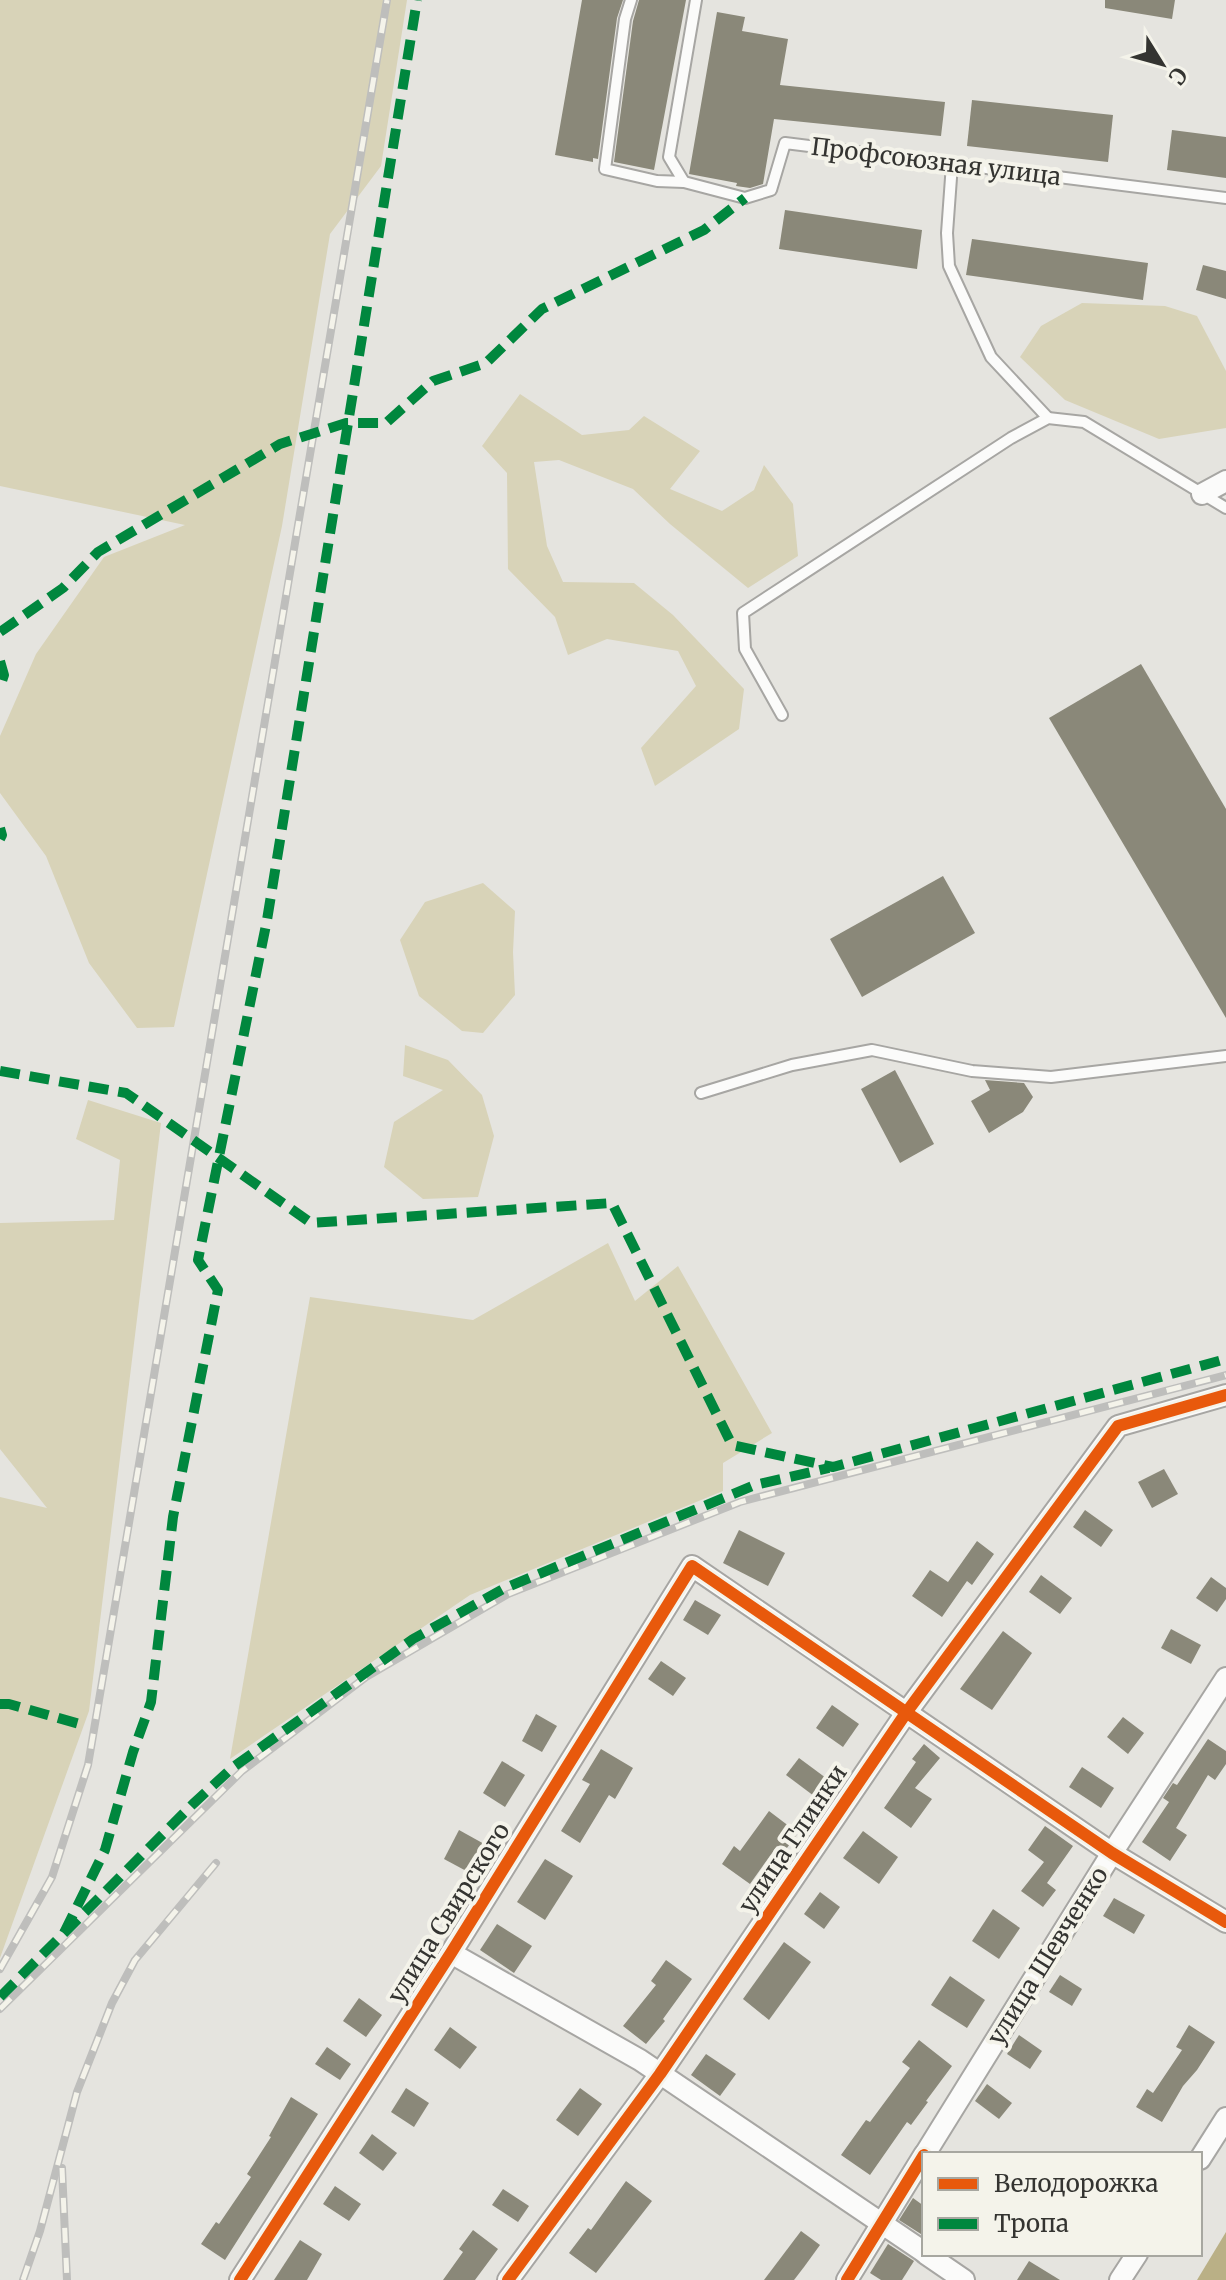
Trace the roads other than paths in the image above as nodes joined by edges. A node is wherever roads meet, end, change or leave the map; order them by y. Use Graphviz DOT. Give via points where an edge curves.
graph roads {
  1 [pos="631,0"];
  2 [pos="696,0"];
  3 [pos="952,164"];
  4 [pos="684,182"];
  5 [pos="1226,198"];
  6 [pos="1048,418"];
  7 [pos="1226,481"];
  8 [pos="1202,494"];
  9 [pos="1226,508"];
  10 [pos="782,715"];
  11 [pos="1226,1056"];
  12 [pos="701,1093"];
  13 [pos="1226,1395"];
  14 [pos="1226,1678"];
  15 [pos="906,1713"];
  16 [pos="1112,1853"];
  17 [pos="1226,1922"];
  18 [pos="451,1953"];
  19 [pos="660,2074"];
  20 [pos="1226,2118"];
  21 [pos="925,2152"];
  22 [pos="1202,2156"];
  23 [pos="922,2157"];
  24 [pos="882,2223"];
  25 [pos="922,2251"];
  26 [pos="929,2256"];
  27 [pos="1136,2256"];
  28 [pos="240,2280"];
  29 [pos="508,2280"];
  30 [pos="847,2280"];
  31 [pos="964,2280"];
  32 [pos="1120,2280"];
  1 -- 4 [label="lane, Профсоюзная улица" via="605,169"];
  2 -- 4 [label="lane" via="669,157"];
  3 -- 4 [label="lane, Профсоюзная улица" via="785,143 771,190 745,198"];
  3 -- 5 [label="lane, Профсоюзная улица"];
  3 -- 6 [label="lane" via="949,266 991,357"];
  6 -- 8 [label="lane" via="1084,422"];
  6 -- 10 [label="lane" via="743,613 745,649"];
  7 -- 8 [label="street"];
  8 -- 9 [label="lane"];
  11 -- 12 [label="lane" via="1051,1077 972,1071 872,1050 792,1065"];
  13 -- 15 [label="street, улица Глинки" via="1118,1426"];
  14 -- 16 [label="street, улица Шевченко"];
  15 -- 16 [label="street"];
  15 -- 18 [label="street, улица Свирского" via="692,1566"];
  15 -- 19 [label="street, улица Глинки"];
  16 -- 17 [label="street"];
  16 -- 21 [label="street, улица Шевченко"];
  18 -- 19 [label="street"];
  18 -- 28 [label="street, улица Свирского"];
  19 -- 24 [label="street"];
  19 -- 29 [label="street, улица Глинки"];
  20 -- 22 [label="street"];
  23 -- 24 [label="street, улица Шевченко"];
  24 -- 25 [label="street"];
  24 -- 30 [label="street, улица Шевченко"];
  26 -- 31 [label="street"];
  27 -- 32 [label="street"];
}
